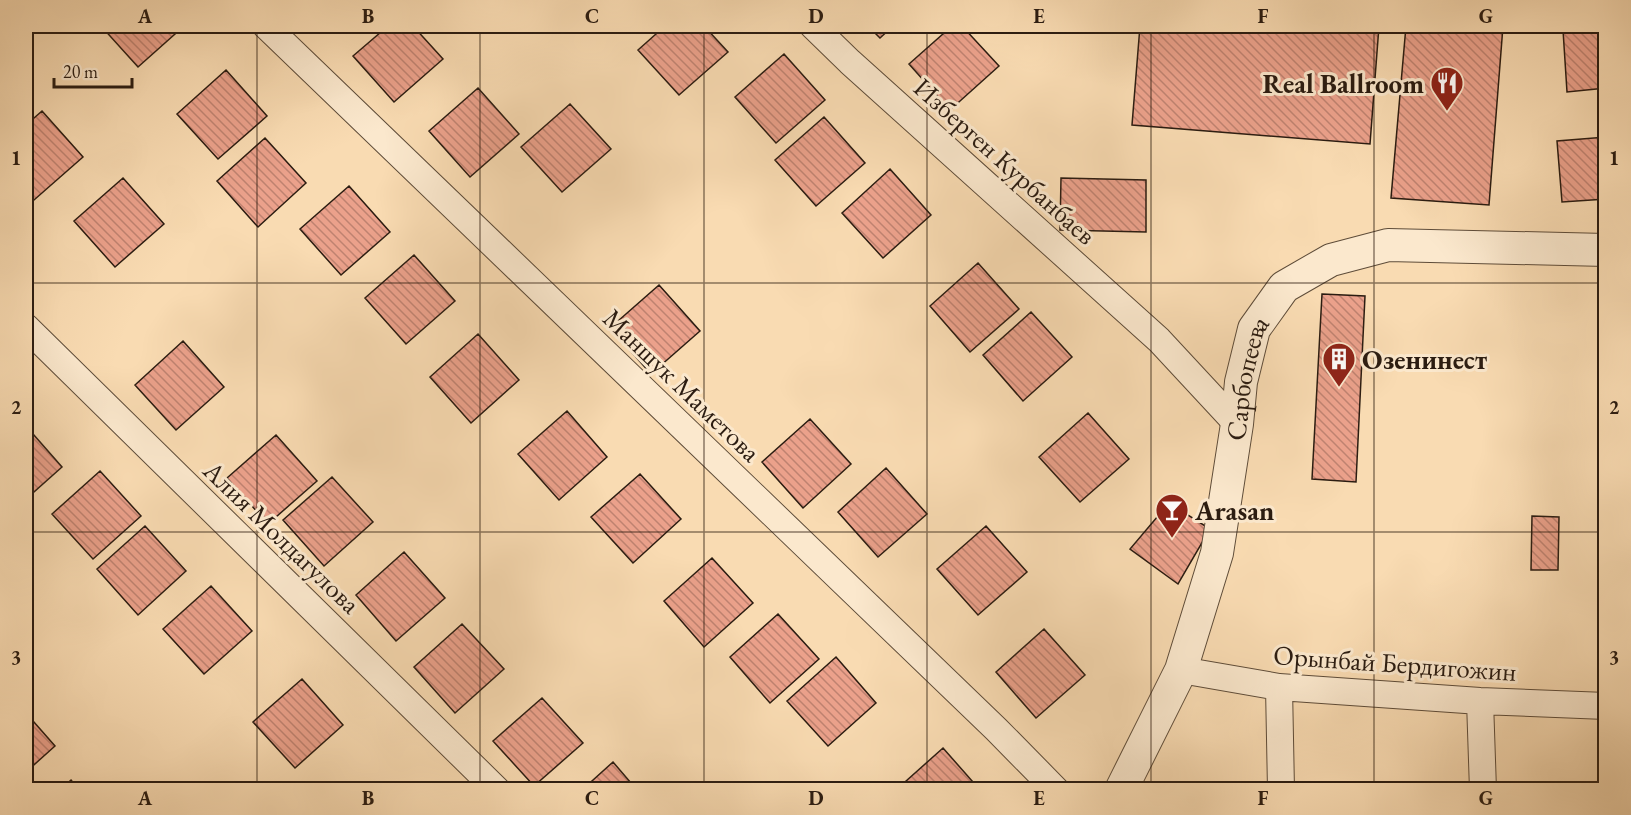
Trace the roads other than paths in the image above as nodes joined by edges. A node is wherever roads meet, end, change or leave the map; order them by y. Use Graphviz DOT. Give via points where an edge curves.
graph roads {
  1 [pos="266,26"];
  2 [pos="813,26"];
  3 [pos="1605,250"];
  4 [pos="26,327"];
  5 [pos="1237,424"];
  6 [pos="1181,670"];
  7 [pos="1280,687"];
  8 [pos="1480,700"];
  9 [pos="1605,706"];
  10 [pos="497,789"];
  11 [pos="1056,789"];
  12 [pos="1121,789"];
  13 [pos="1281,789"];
  14 [pos="1484,789"];
  1 -- 11 [label="street, Маншук Маметова"];
  2 -- 5 [label="street, Изберген Курбанбаев" via="1159,340"];
  3 -- 5 [label="street, Сарбопеева" via="1388,245 1331,260 1284,287 1254,329 1241,382"];
  4 -- 10 [label="street, Алия Молдагулова"];
  5 -- 6 [label="street, Сарбопеева" via="1217,553"];
  6 -- 7 [label="street, Орынбай Бердигожин"];
  6 -- 12 [label="street, Сарбопеева"];
  7 -- 8 [label="street, Орынбай Бердигожин"];
  7 -- 13 [label="street"];
  8 -- 9 [label="street, Орынбай Бердигожин"];
  8 -- 14 [label="street"];
}
